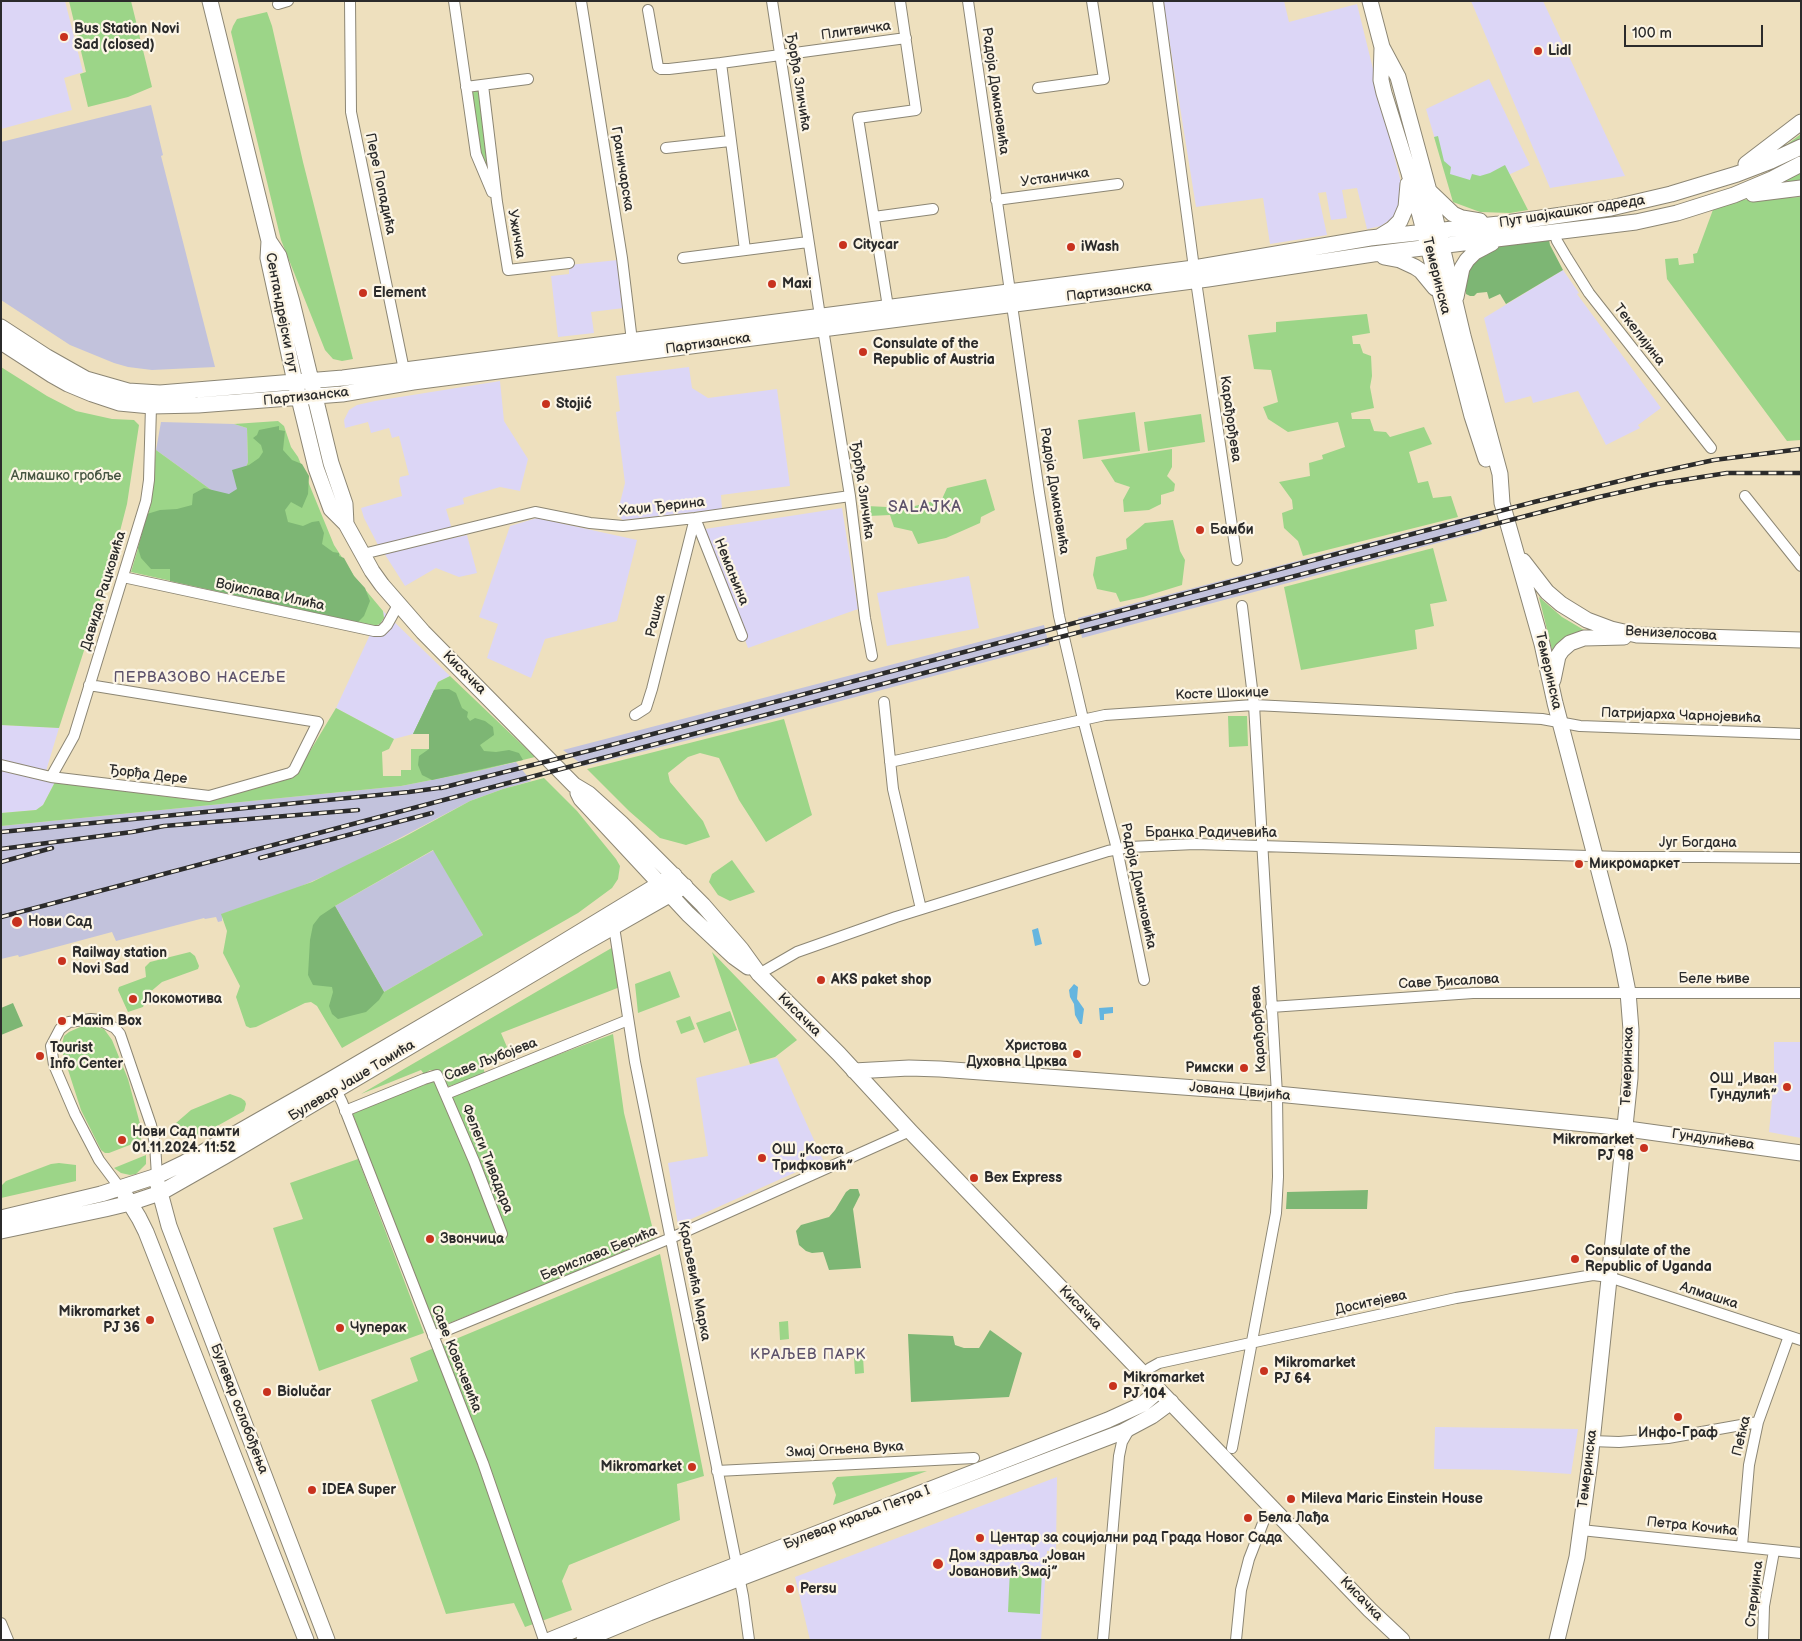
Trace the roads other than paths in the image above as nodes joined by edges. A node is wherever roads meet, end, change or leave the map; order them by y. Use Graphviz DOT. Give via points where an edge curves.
graph roads {
  1 [pos="210,1"];
  2 [pos="350,1"];
  3 [pos="454,1"];
  4 [pos="580,1"];
  5 [pos="772,1"];
  6 [pos="900,1"];
  7 [pos="968,1"];
  8 [pos="1092,1"];
  9 [pos="1158,1"];
  10 [pos="1370,1"];
  11 [pos="648,10"];
  12 [pos="906,38"];
  13 [pos="1382,47"];
  14 [pos="780,56"];
  15 [pos="721,63"];
  16 [pos="528,80"];
  17 [pos="483,84"];
  18 [pos="466,87"];
  19 [pos="1038,88"];
  20 [pos="1801,122"];
  21 [pos="730,141"];
  22 [pos="1801,147"];
  23 [pos="666,148"];
  24 [pos="1801,164"];
  25 [pos="1409,173"];
  26 [pos="1718,180"];
  27 [pos="1118,184"];
  28 [pos="1801,188"];
  29 [pos="1429,191"];
  30 [pos="1734,195"];
  31 [pos="996,200"];
  32 [pos="497,202"];
  33 [pos="933,209"];
  34 [pos="874,217"];
  35 [pos="1499,224"];
  36 [pos="1432,231"];
  37 [pos="1554,232"];
  38 [pos="1378,238"];
  39 [pos="1500,240"];
  40 [pos="269,241"];
  41 [pos="808,242"];
  42 [pos="1434,247"];
  43 [pos="745,250"];
  44 [pos="1373,254"];
  45 [pos="683,258"];
  46 [pos="569,263"];
  47 [pos="1195,274"];
  48 [pos="1440,295"];
  49 [pos="1011,298"];
  50 [pos="1455,301"];
  51 [pos="888,307"];
  52 [pos="822,322"];
  53 [pos="1,327"];
  54 [pos="632,341"];
  55 [pos="1,342"];
  56 [pos="404,370"];
  57 [pos="312,380"];
  58 [pos="295,382"];
  59 [pos="316,396"];
  60 [pos="298,398"];
  61 [pos="151,406"];
  62 [pos="1711,448"];
  63 [pos="850,496"];
  64 [pos="1745,496"];
  65 [pos="1502,503"];
  66 [pos="695,518"];
  67 [pos="346,524"];
  68 [pos="1515,547"];
  69 [pos="363,554"];
  70 [pos="1237,560"];
  71 [pos="1801,566"];
  72 [pos="123,577"];
  73 [pos="398,605"];
  74 [pos="1242,606"];
  75 [pos="1637,635"];
  76 [pos="742,636"];
  77 [pos="1801,640"];
  78 [pos="872,656"];
  79 [pos="89,685"];
  80 [pos="1551,686"];
  81 [pos="884,702"];
  82 [pos="1254,705"];
  83 [pos="635,715"];
  84 [pos="1083,719"];
  85 [pos="1560,722"];
  86 [pos="1801,734"];
  87 [pos="890,762"];
  88 [pos="1,765"];
  89 [pos="51,777"];
  90 [pos="574,785"];
  91 [pos="1262,847"];
  92 [pos="1117,849"];
  93 [pos="1596,856"];
  94 [pos="1801,858"];
  95 [pos="674,875"];
  96 [pos="659,884"];
  97 [pos="685,886"];
  98 [pos="670,895"];
  99 [pos="921,909"];
  100 [pos="614,927"];
  101 [pos="759,974"];
  102 [pos="1144,980"];
  103 [pos="1628,992"];
  104 [pos="1801,993"];
  105 [pos="1271,1007"];
  106 [pos="628,1020"];
  107 [pos="854,1071"];
  108 [pos="336,1090"];
  109 [pos="446,1094"];
  110 [pos="1277,1094"];
  111 [pos="345,1111"];
  112 [pos="1625,1128"];
  113 [pos="910,1131"];
  114 [pos="1801,1153"];
  115 [pos="157,1176"];
  116 [pos="120,1188"];
  117 [pos="160,1193"];
  118 [pos="130,1203"];
  119 [pos="1,1218"];
  120 [pos="1,1231"];
  121 [pos="502,1234"];
  122 [pos="671,1238"];
  123 [pos="1610,1277"];
  124 [pos="433,1336"];
  125 [pos="1789,1336"];
  126 [pos="1801,1340"];
  127 [pos="1253,1343"];
  128 [pos="1144,1374"];
  129 [pos="1159,1390"];
  130 [pos="1171,1402"];
  131 [pos="1758,1422"];
  132 [pos="1131,1428"];
  133 [pos="1098,1441"];
  134 [pos="1591,1441"];
  135 [pos="1232,1448"];
  136 [pos="1119,1456"];
  137 [pos="974,1458"];
  138 [pos="717,1471"];
  139 [pos="1270,1505"];
  140 [pos="1581,1530"];
  141 [pos="1742,1546"];
  142 [pos="1774,1551"];
  143 [pos="1801,1553"];
  144 [pos="738,1572"];
  145 [pos="1,1623"];
  146 [pos="8,1640"];
  147 [pos="306,1640"];
  148 [pos="328,1640"];
  149 [pos="544,1640"];
  150 [pos="550,1640"];
  151 [pos="584,1640"];
  152 [pos="749,1640"];
  153 [pos="1103,1640"];
  154 [pos="1236,1640"];
  155 [pos="1402,1640"];
  156 [pos="1557,1640"];
  157 [pos="1763,1640"];
  1 -- 40 [label="main road, Сентандрејски пут"];
  2 -- 56 [label="street, Пере Попадића" via="351,112"];
  3 -- 18 [label="street, Ужичка"];
  4 -- 54 [label="street, Граничарска" via="622,258"];
  5 -- 14 [label="street, Ђорђа Зличића"];
  6 -- 12 [label="street"];
  7 -- 31 [label="street, Радоја Домановића"];
  8 -- 19 [label="street" via="1104,79"];
  9 -- 47 [label="street, Карађорђева"];
  10 -- 13 [label="main road, Темеринска"];
  11 -- 15 [label="street, Плитвичка" via="660,69"];
  12 -- 14 [label="street, Плитвичка"];
  12 -- 34 [label="street" via="916,110 858,118"];
  13 -- 25 [label="main road, Темеринска" via="1381,80"];
  13 -- 29 [label="main road, Темеринска" via="1398,77"];
  14 -- 15 [label="street, Плитвичка"];
  14 -- 41 [label="street, Ђорђа Зличића"];
  15 -- 21 [label="street"];
  16 -- 17 [label="street"];
  17 -- 18 [label="street"];
  17 -- 32 [label="street, Ужичка"];
  18 -- 32 [label="street, Ужичка" via="476,154"];
  20 -- 26 [label="main road" via="1752,161"];
  21 -- 23 [label="street"];
  21 -- 43 [label="street"];
  22 -- 26 [label="main road, Пут шајкашког одреда"];
  24 -- 30 [label="main road, Пут шајкашког одреда"];
  25 -- 36 [label="main road, Темеринска"];
  25 -- 38 [label="main road" via="1407,202 1400,221"];
  26 -- 35 [label="main road, Пут шајкашког одреда" via="1641,202"];
  27 -- 31 [label="street, Устаничка"];
  28 -- 30 [label="main road"];
  29 -- 35 [label="main road" via="1453,214"];
  29 -- 36 [label="main road, Темеринска"];
  30 -- 37 [label="main road, Пут шајкашког одреда" via="1654,219"];
  31 -- 49 [label="street, Радоја Домановића"];
  32 -- 46 [label="street, Ужичка" via="508,270"];
  33 -- 34 [label="street"];
  34 -- 51 [label="street"];
  35 -- 36 [label="main road, Пут шајкашког одреда"];
  36 -- 38 [label="main road, Партизанска"];
  36 -- 42 [label="main road, Темеринска"];
  37 -- 39 [label="main road, Пут шајкашког одреда"];
  37 -- 62 [label="street, Текелијина" via="1566,258 1589,293"];
  38 -- 47 [label="main road, Партизанска" via="1311,247"];
  39 -- 42 [label="main road, Пут шајкашког одреда"];
  39 -- 50 [label="main road" via="1467,260 1462,268"];
  40 -- 57 [label="main road, Сентандрејски пут" via="279,256"];
  40 -- 58 [label="main road, Сентандрејски пут" via="268,258"];
  41 -- 43 [label="street"];
  41 -- 52 [label="street, Ђорђа Зличића"];
  42 -- 44 [label="main road, Партизанска"];
  42 -- 48 [label="main road, Темеринска"];
  42 -- 50 [label="main road, Темеринска"];
  43 -- 45 [label="street"];
  44 -- 47 [label="main road, Партизанска"];
  44 -- 48 [label="main road" via="1415,267"];
  47 -- 49 [label="main road, Партизанска"];
  47 -- 70 [label="street, Карађорђева"];
  48 -- 65 [label="main road, Темеринска" via="1472,416"];
  49 -- 51 [label="main road, Партизанска"];
  49 -- 52 [label="main road, Партизанска"];
  49 -- 84 [label="street, Радоја Домановића" via="1059,616"];
  50 -- 65 [label="main road, Темеринска" via="1500,474"];
  51 -- 52 [label="main road, Партизанска"];
  52 -- 54 [label="main road, Партизанска"];
  52 -- 59 [label="main road, Партизанска"];
  52 -- 63 [label="street, Ђорђа Зличића"];
  53 -- 58 [label="main road, Партизанска" via="86,379 128,391 160,393"];
  54 -- 56 [label="main road, Партизанска"];
  55 -- 61 [label="main road, Партизанска" via="52,375 92,394 119,403"];
  56 -- 57 [label="main road, Партизанска"];
  57 -- 58 [label="main road, Партизанска"];
  57 -- 59 [label="main road, Сентандрејски пут"];
  58 -- 60 [label="main road, Сентандрејски пут"];
  59 -- 60 [label="main road, Партизанска"];
  59 -- 67 [label="main road, Сентандрејски пут" via="344,504"];
  60 -- 61 [label="main road, Партизанска"];
  60 -- 67 [label="main road, Сентандрејски пут" via="316,468 331,509"];
  61 -- 72 [label="street, Давида Рацковића" via="146,501"];
  63 -- 66 [label="street, Хаџи Ђерина"];
  63 -- 78 [label="street, Ђорђа Зличића"];
  64 -- 71 [label="street"];
  65 -- 68 [label="main road, Темеринска"];
  66 -- 69 [label="street, Хаџи Ђерина" via="609,526 535,512"];
  66 -- 76 [label="street, Немањина"];
  66 -- 83 [label="street, Рашка" via="652,689 646,708"];
  67 -- 69 [label="main road, Сентандрејски пут"];
  68 -- 75 [label="main road, Венизелосова" via="1533,575 1572,612 1598,625"];
  68 -- 80 [label="main road, Темеринска"];
  69 -- 73 [label="main road, Кисачка"];
  72 -- 73 [label="street, Војислава Илића" via="374,631 381,631 387,625"];
  72 -- 79 [label="street, Давида Рацковића"];
  73 -- 90 [label="main road, Кисачка"];
  74 -- 82 [label="street, Карађорђева"];
  75 -- 77 [label="main road, Венизелосова"];
  75 -- 80 [label="main road" via="1584,638 1570,643 1558,656"];
  79 -- 89 [label="street, Давида Рацковића" via="74,736"];
  79 -- 89 [label="street, Ђорђа Дере" via="318,722 290,773 208,796"];
  80 -- 85 [label="main road, Темеринска"];
  81 -- 87 [label="street"];
  82 -- 84 [label="street, Косте Шокице"];
  82 -- 85 [label="street, Косте Шокице"];
  82 -- 91 [label="street, Карађорђева"];
  84 -- 87 [label="street, Косте Шокице"];
  84 -- 92 [label="street, Радоја Домановића"];
  85 -- 86 [label="street, Патријарха Чарнојевића" via="1580,726"];
  85 -- 93 [label="main road, Темеринска"];
  87 -- 99 [label="street"];
  88 -- 89 [label="street, Ђорђа Дере"];
  90 -- 95 [label="main road, Кисачка" via="589,794"];
  90 -- 96 [label="main road, Кисачка" via="581,799"];
  91 -- 92 [label="street, Бранка Радичевића" via="1195,844"];
  91 -- 93 [label="street, Бранка Радичевића"];
  91 -- 105 [label="street, Карађорђева"];
  92 -- 99 [label="street, Бранка Радичевића"];
  92 -- 102 [label="street, Радоја Домановића"];
  93 -- 94 [label="street, Југ Богдана"];
  93 -- 103 [label="main road, Темеринска"];
  95 -- 96 [label="main road, Булевар Јаше Томића"];
  95 -- 97 [label="main road, Кисачка"];
  96 -- 98 [label="main road, Кисачка"];
  96 -- 115 [label="main road, Булевар Јаше Томића" via="330,1080"];
  97 -- 98 [label="main road, Булевар Јаше Томића"];
  97 -- 101 [label="main road, Кисачка" via="741,948"];
  98 -- 100 [label="main road, Булевар Јаше Томића"];
  98 -- 101 [label="main road, Кисачка" via="716,940"];
  99 -- 101 [label="street, Бранка Радичевића" via="797,952"];
  100 -- 106 [label="street, Краљевића Марка"];
  100 -- 108 [label="main road, Булевар Јаше Томића"];
  101 -- 107 [label="main road, Кисачка"];
  103 -- 104 [label="street, Беле њиве"];
  103 -- 105 [label="street, Саве Ђисалова" via="1473,993"];
  103 -- 112 [label="main road, Темеринска" via="1631,1058"];
  105 -- 110 [label="street, Карађорђева"];
  106 -- 109 [label="street, Саве Љубојева"];
  106 -- 122 [label="street, Краљевића Марка"];
  107 -- 110 [label="main road, Јована Цвијића" via="940,1069"];
  107 -- 113 [label="main road, Кисачка"];
  108 -- 111 [label="street, Саве Ковачевића"];
  108 -- 117 [label="main road, Булевар Јаше Томића"];
  109 -- 111 [label="street, Саве Љубојева" via="438,1075"];
  109 -- 121 [label="street, Фелеги Тивадара"];
  110 -- 112 [label="main road, Јована Цвијића"];
  110 -- 127 [label="street, Карађорђева" via="1276,1213"];
  111 -- 124 [label="street, Саве Ковачевића"];
  112 -- 114 [label="main road, Гундулићева"];
  112 -- 123 [label="main road, Темеринска"];
  113 -- 122 [label="street, Берислава Берића"];
  113 -- 128 [label="main road, Кисачка"];
  115 -- 116 [label="main road, Булевар Јаше Томића"];
  115 -- 116 [label="street" via="151,1125 120,1034 99,1020 69,1022 60,1029 51,1046 54,1065 99,1160"];
  115 -- 117 [label="main road, Булевар ослобођења"];
  116 -- 118 [label="main road, Булевар ослобођења"];
  116 -- 119 [label="main road, Булевар Јаше Томића"];
  117 -- 118 [label="main road, Булевар Јаше Томића"];
  117 -- 148 [label="main road, Булевар ослобођења" via="168,1226"];
  118 -- 120 [label="main road, Булевар Јаше Томића"];
  118 -- 147 [label="main road, Булевар ослобођења" via="146,1232"];
  122 -- 124 [label="street, Берислава Берића"];
  122 -- 138 [label="street, Краљевића Марка"];
  123 -- 125 [label="street, Алмашка"];
  123 -- 127 [label="street, Доситејева" via="1593,1275 1456,1298"];
  123 -- 134 [label="main road, Темеринска"];
  124 -- 149 [label="street, Саве Ковачевића" via="483,1463"];
  125 -- 126 [label="street, Алмашка"];
  125 -- 131 [label="street, Пећка"];
  127 -- 128 [label="street, Доситејева" via="1159,1363"];
  127 -- 135 [label="street, Карађорђева"];
  128 -- 129 [label="main road, Кисачка"];
  129 -- 130 [label="main road, Кисачка"];
  129 -- 144 [label="main road, Булевар краља Петра I" via="1143,1404 1108,1420"];
  130 -- 132 [label="main road, Булевар краља Петра I"];
  130 -- 139 [label="main road, Кисачка"];
  131 -- 134 [label="street" via="1668,1438"];
  131 -- 141 [label="street, Пећка" via="1749,1465"];
  132 -- 133 [label="main road, Булевар краља Петра I"];
  132 -- 136 [label="street" via="1122,1442"];
  133 -- 136 [label="street" via="1112,1445"];
  133 -- 144 [label="main road, Булевар краља Петра I"];
  134 -- 140 [label="main road, Темеринска"];
  136 -- 153 [label="street"];
  137 -- 138 [label="street, Змај Огњена Вука"];
  138 -- 144 [label="street, Краљевића Марка"];
  139 -- 154 [label="street" via="1241,1590"];
  139 -- 155 [label="main road, Кисачка"];
  140 -- 141 [label="street, Петра Кочића"];
  140 -- 156 [label="main road, Темеринска"];
  141 -- 142 [label="street, Петра Кочића"];
  142 -- 143 [label="street, Петра Кочића"];
  142 -- 157 [label="street, Стеријина" via="1764,1606"];
  144 -- 150 [label="main road, Булевар краља Петра I"];
  144 -- 151 [label="main road, Булевар краља Петра I"];
  144 -- 152 [label="street, Краљевића Марка"];
  145 -- 146 [label="street"];
}
